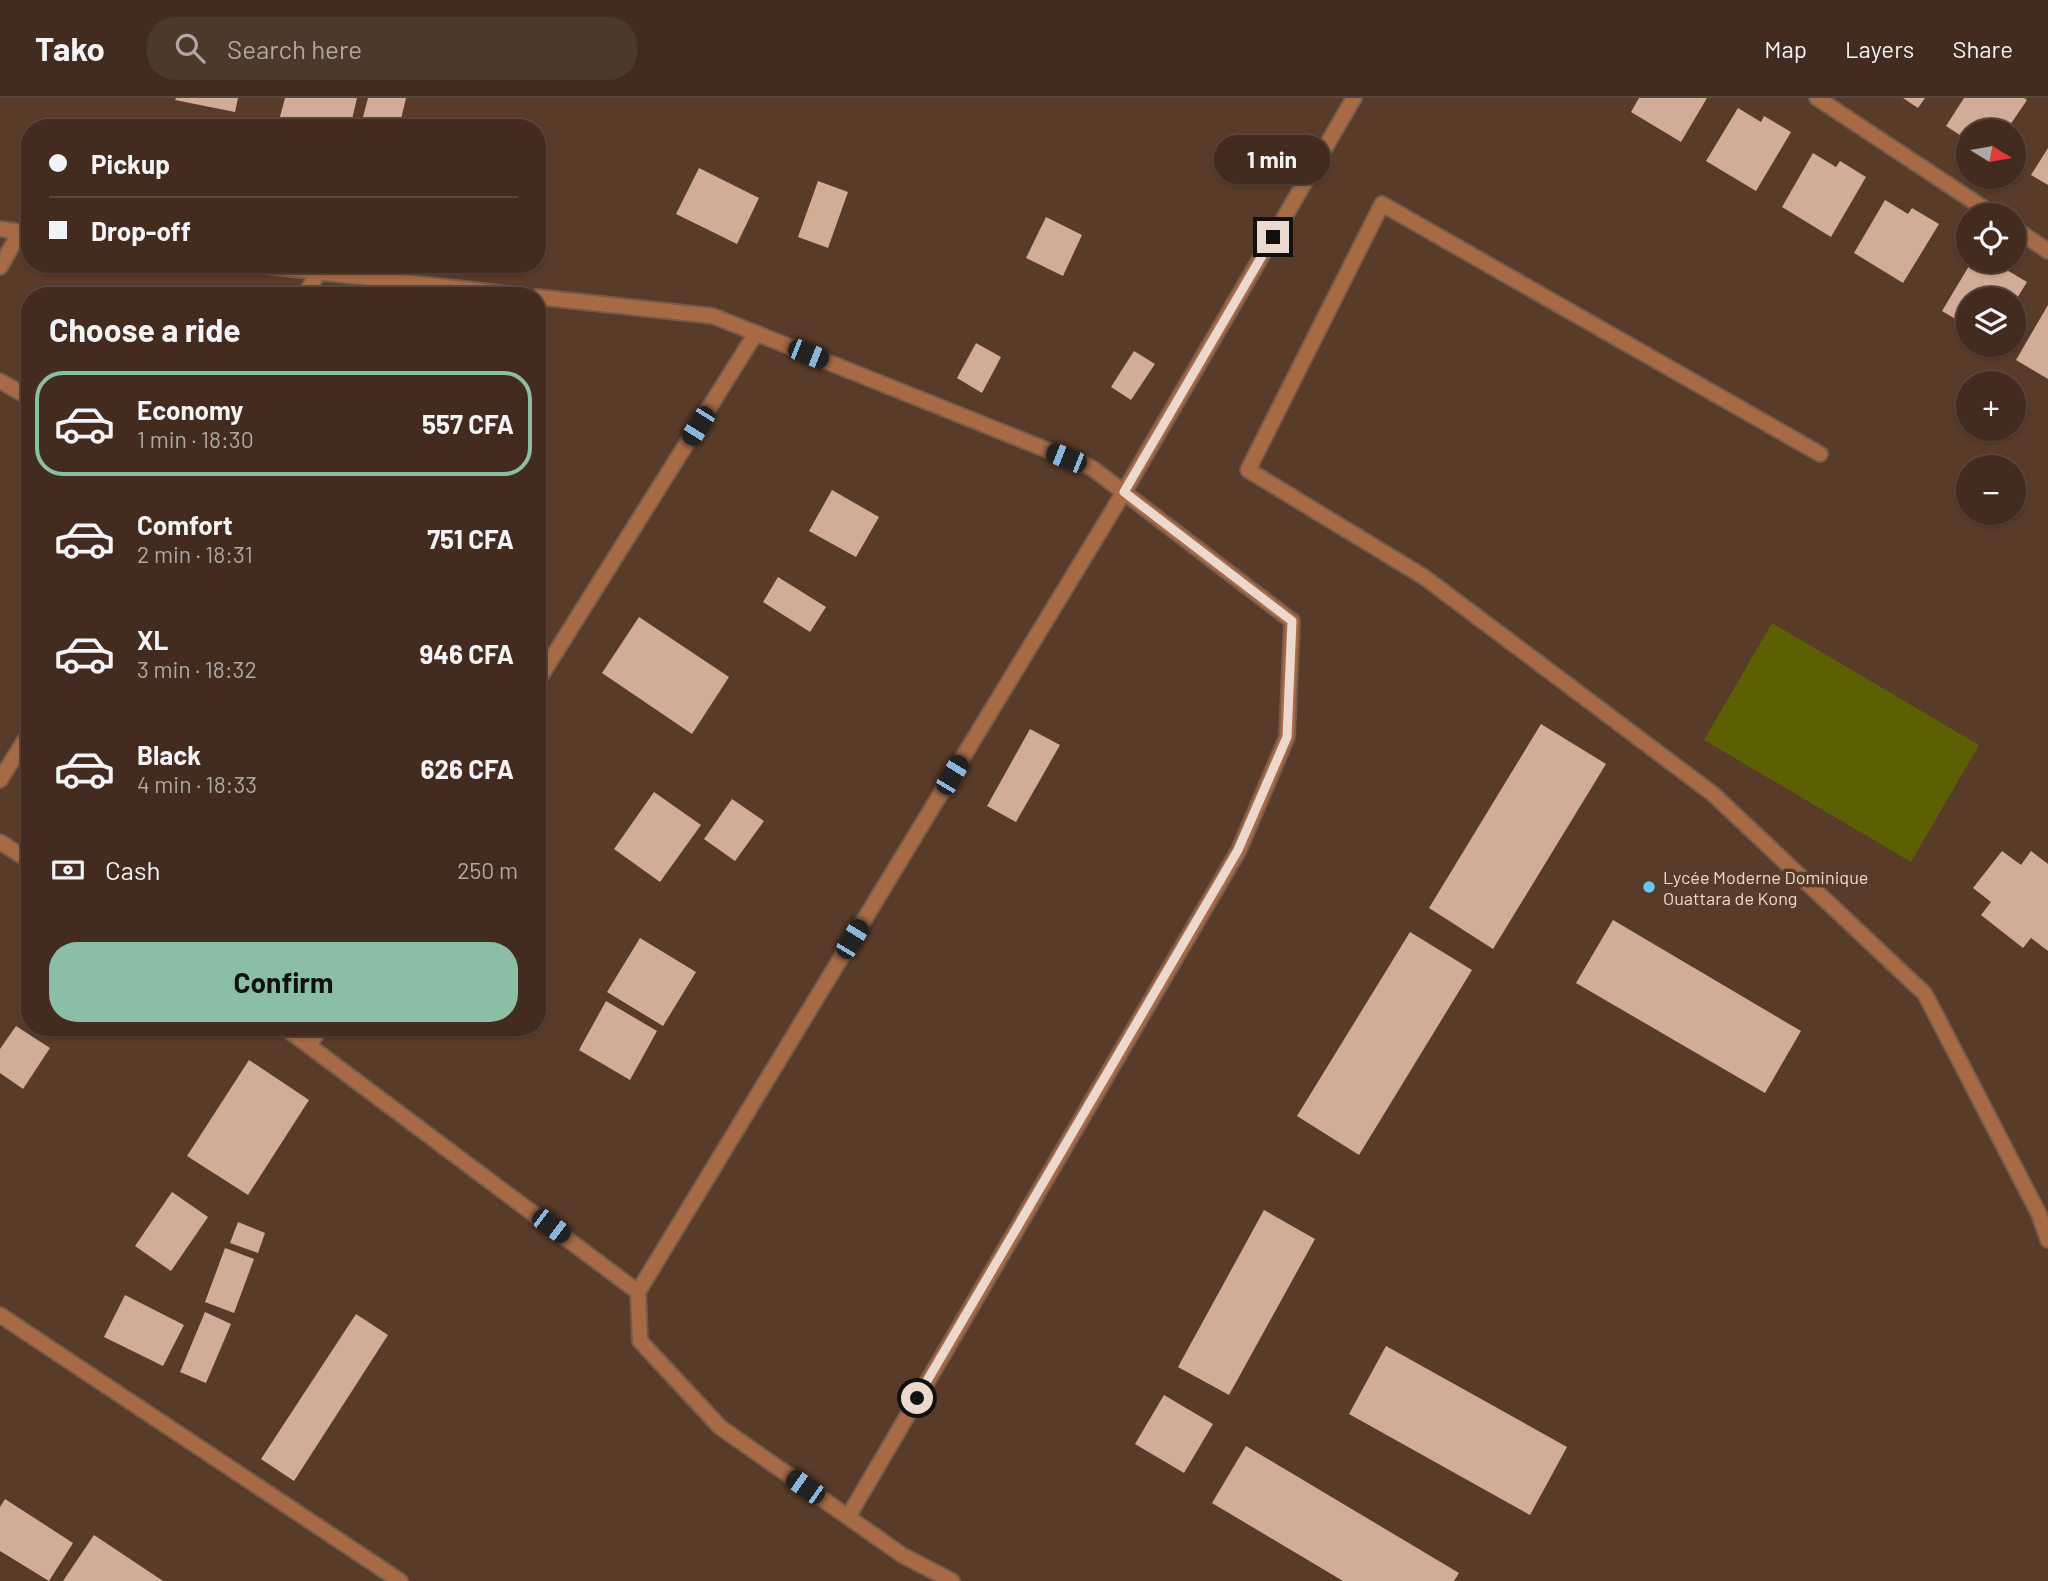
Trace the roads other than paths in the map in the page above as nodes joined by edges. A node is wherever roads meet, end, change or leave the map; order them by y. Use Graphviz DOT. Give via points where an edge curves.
graph roads {
  1 [pos="1354,98"];
  2 [pos="1817,98"];
  3 [pos="1976,203"];
  4 [pos="0,229"];
  5 [pos="21,232"];
  6 [pos="2026,236"];
  7 [pos="21,238"];
  8 [pos="2048,251"];
  9 [pos="0,267"];
  10 [pos="311,273"];
  11 [pos="318,274"];
  12 [pos="310,287"];
  13 [pos="440,287"];
  14 [pos="546,298"];
  15 [pos="757,333"];
  16 [pos="0,381"];
  17 [pos="21,393"];
  18 [pos="1820,454"];
  19 [pos="1124,492"];
  20 [pos="546,668"];
  21 [pos="21,746"];
  22 [pos="0,780"];
  23 [pos="0,842"];
  24 [pos="21,855"];
  25 [pos="297,1036"];
  26 [pos="316,1036"];
  27 [pos="310,1045"];
  28 [pos="2048,1240"];
  29 [pos="638,1292"];
  30 [pos="0,1315"];
  31 [pos="848,1517"];
  32 [pos="400,1581"];
  33 [pos="952,1581"];
  1 -- 19 [label="street"];
  2 -- 3 [label="street"];
  4 -- 5 [label="street"];
  6 -- 8 [label="street"];
  7 -- 9 [label="street"];
  10 -- 11 [label="street"];
  11 -- 12 [label="street"];
  11 -- 13 [label="street"];
  14 -- 15 [label="street" via="713,316"];
  15 -- 19 [label="street" via="1092,468"];
  15 -- 20 [label="street"];
  16 -- 17 [label="street"];
  18 -- 28 [label="street" via="1382,204 1248,470 1424,576 1713,794 1925,994 2039,1214"];
  19 -- 29 [label="street"];
  19 -- 31 [label="street" via="1292,621 1287,737 1238,850"];
  21 -- 22 [label="street"];
  23 -- 24 [label="street"];
  25 -- 27 [label="street"];
  26 -- 27 [label="street"];
  27 -- 29 [label="street"];
  29 -- 31 [label="street" via="640,1341 720,1427"];
  30 -- 32 [label="street"];
  31 -- 33 [label="street" via="902,1555"];
}
